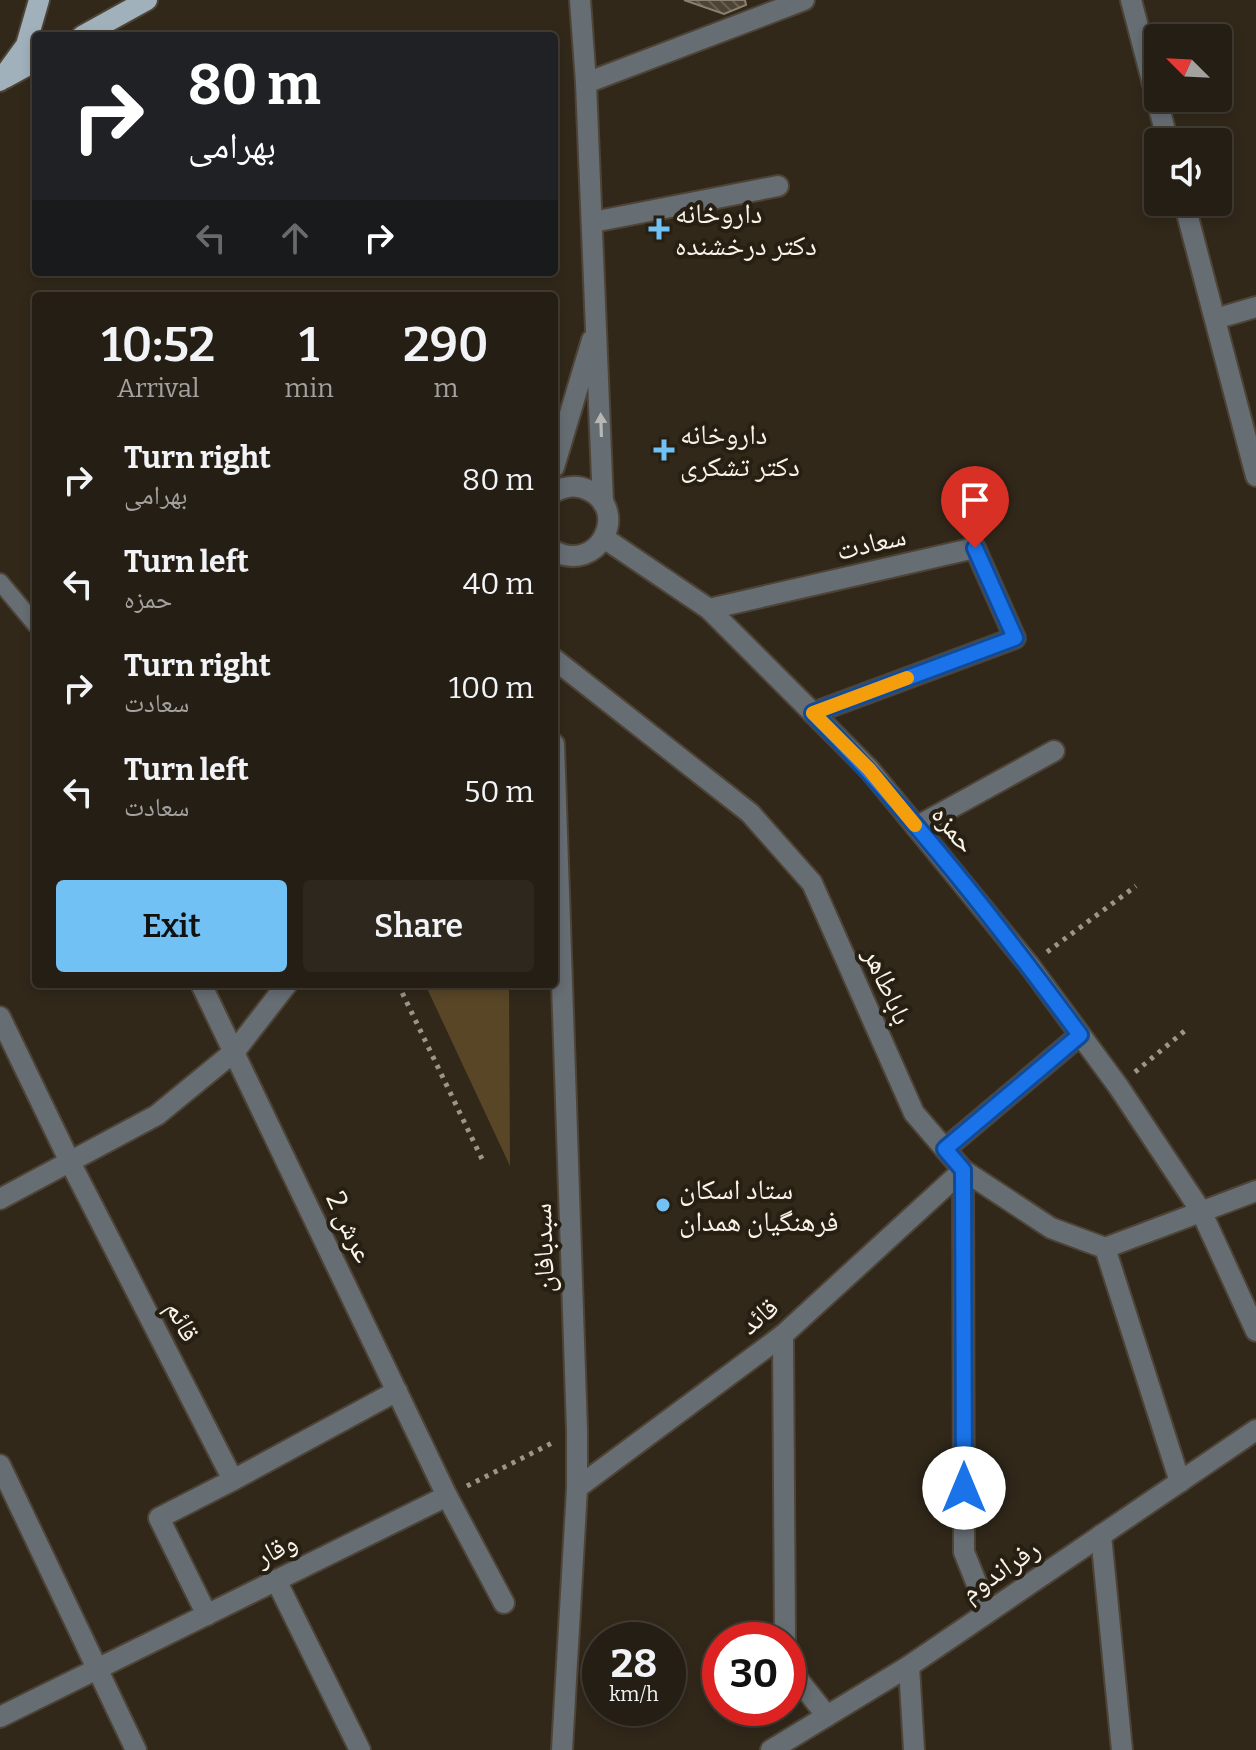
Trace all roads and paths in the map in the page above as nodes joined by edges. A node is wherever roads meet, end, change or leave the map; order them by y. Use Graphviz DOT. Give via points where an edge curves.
graph roads {
  1 [pos="39,0"];
  2 [pos="147,0"];
  3 [pos="580,0"];
  4 [pos="804,0"];
  5 [pos="1131,0"];
  6 [pos="89,32"];
  7 [pos="32,63"];
  8 [pos="0,81"];
  9 [pos="586,83"];
  10 [pos="1164,128"];
  11 [pos="778,186"];
  12 [pos="1188,216"];
  13 [pos="593,222"];
  14 [pos="1256,307"];
  15 [pos="1215,319"];
  16 [pos="597,324"];
  17 [pos="558,454"];
  18 [pos="1256,476"];
  19 [pos="558,491"];
  20 [pos="603,503"];
  21 [pos="604,538"];
  22 [pos="558,552"];
  23 [pos="0,582"];
  24 [pos="709,609"];
  25 [pos="32,620"];
  26 [pos="558,662"];
  27 [pos="813,713"];
  28 [pos="1054,751"];
  29 [pos="916,827"];
  30 [pos="558,886"];
  31 [pos="1136,886"];
  32 [pos="1029,965"];
  33 [pos="203,988"];
  34 [pos="284,988"];
  35 [pos="400,988"];
  36 [pos="0,1017"];
  37 [pos="1187,1029"];
  38 [pos="1080,1035"];
  39 [pos="235,1051"];
  40 [pos="1118,1086"];
  41 [pos="945,1149"];
  42 [pos="482,1159"];
  43 [pos="70,1162"];
  44 [pos="963,1170"];
  45 [pos="1256,1191"];
  46 [pos="0,1199"];
  47 [pos="1201,1211"];
  48 [pos="1105,1248"];
  49 [pos="1256,1331"];
  50 [pos="783,1335"];
  51 [pos="397,1391"];
  52 [pos="1256,1430"];
  53 [pos="577,1431"];
  54 [pos="0,1465"];
  55 [pos="233,1480"];
  56 [pos="1180,1482"];
  57 [pos="577,1488"];
  58 [pos="447,1496"];
  59 [pos="1101,1535"];
  60 [pos="276,1580"];
  61 [pos="504,1603"];
  62 [pos="988,1612"];
  63 [pos="207,1615"];
  64 [pos="785,1622"];
  65 [pos="909,1666"];
  66 [pos="98,1669"];
  67 [pos="806,1690"];
  68 [pos="827,1716"];
  69 [pos="0,1717"];
  70 [pos="136,1750"];
  71 [pos="360,1750"];
  72 [pos="562,1750"];
  73 [pos="771,1750"];
  74 [pos="914,1750"];
  75 [pos="1122,1750"];
  1 -- 8 [label="main road" via="26,45"];
  2 -- 6 [label="main road"];
  3 -- 9 [label="street"];
  4 -- 9 [label="street"];
  5 -- 10 [label="street"];
  7 -- 8 [label="main road"];
  9 -- 13 [label="street"];
  11 -- 13 [label="street"];
  12 -- 15 [label="street"];
  13 -- 16 [label="street"];
  14 -- 15 [label="street"];
  15 -- 18 [label="street"];
  16 -- 17 [label="street"];
  20 -- 16 [label="street, one-way"];
  19 -- 20 [label="street" via="585,488"];
  20 -- 21 [label="street" via="608,527"];
  21 -- 22 [label="street" via="589,553"];
  21 -- 24 [label="street, حمزه"];
  23 -- 25 [label="lane"];
  24 -- 27 [label="street, حمزه"];
  24 -- 27 [label="street, سعادت" via="975,548 1015,638"];
  26 -- 41 [label="street, باباطاهر" via="750,813 812,883 914,1113"];
  27 -- 29 [label="street, حمزه" via="869,769"];
  28 -- 29 [label="street"];
  29 -- 32 [label="street, حمزه"];
  30 -- 53 [label="street, سبدبافان"];
  31 -- 32 [label="path"];
  32 -- 38 [label="street, حمزه"];
  33 -- 39 [label="street, عرش 2"];
  34 -- 39 [label="street"];
  35 -- 42 [label="path"];
  36 -- 43 [label="street, قائم"];
  37 -- 40 [label="path"];
  38 -- 40 [label="street, حمزه"];
  38 -- 41 [label="street"];
  39 -- 43 [label="street" via="157,1115"];
  39 -- 51 [label="street, عرش 2"];
  40 -- 47 [label="street, حمزه"];
  41 -- 44 [label="street, باباطاهر"];
  43 -- 46 [label="street"];
  43 -- 55 [label="street, قائم"];
  44 -- 48 [label="street, باباطاهر" via="1051,1228"];
  44 -- 50 [label="street, قائد"];
  44 -- 62 [label="street" via="964,1552"];
  45 -- 47 [label="street"];
  47 -- 48 [label="street"];
  47 -- 49 [label="street, حمزه"];
  48 -- 56 [label="street"];
  50 -- 57 [label="street, قائد"];
  50 -- 64 [label="street"];
  51 -- 55 [label="street"];
  51 -- 58 [label="street, عرش 2"];
  52 -- 56 [label="street, رفراندوم"];
  53 -- 57 [label="street, سبدبافان"];
  53 -- 58 [label="path"];
  54 -- 66 [label="street"];
  55 -- 63 [label="street" via="159,1518"];
  56 -- 59 [label="street, رفراندوم"];
  57 -- 72 [label="street, سبدبافان"];
  58 -- 60 [label="street, وقار"];
  58 -- 61 [label="street, عرش 2"];
  59 -- 62 [label="street, رفراندوم"];
  59 -- 75 [label="street"];
  60 -- 63 [label="street, وقار"];
  60 -- 71 [label="street"];
  62 -- 65 [label="street, رفراندوم"];
  63 -- 66 [label="street, وقار"];
  65 -- 68 [label="street, رفراندوم"];
  65 -- 74 [label="street"];
  66 -- 69 [label="street, وقار"];
  66 -- 70 [label="street"];
  67 -- 68 [label="street"];
  68 -- 73 [label="street, رفراندوم"];
}
